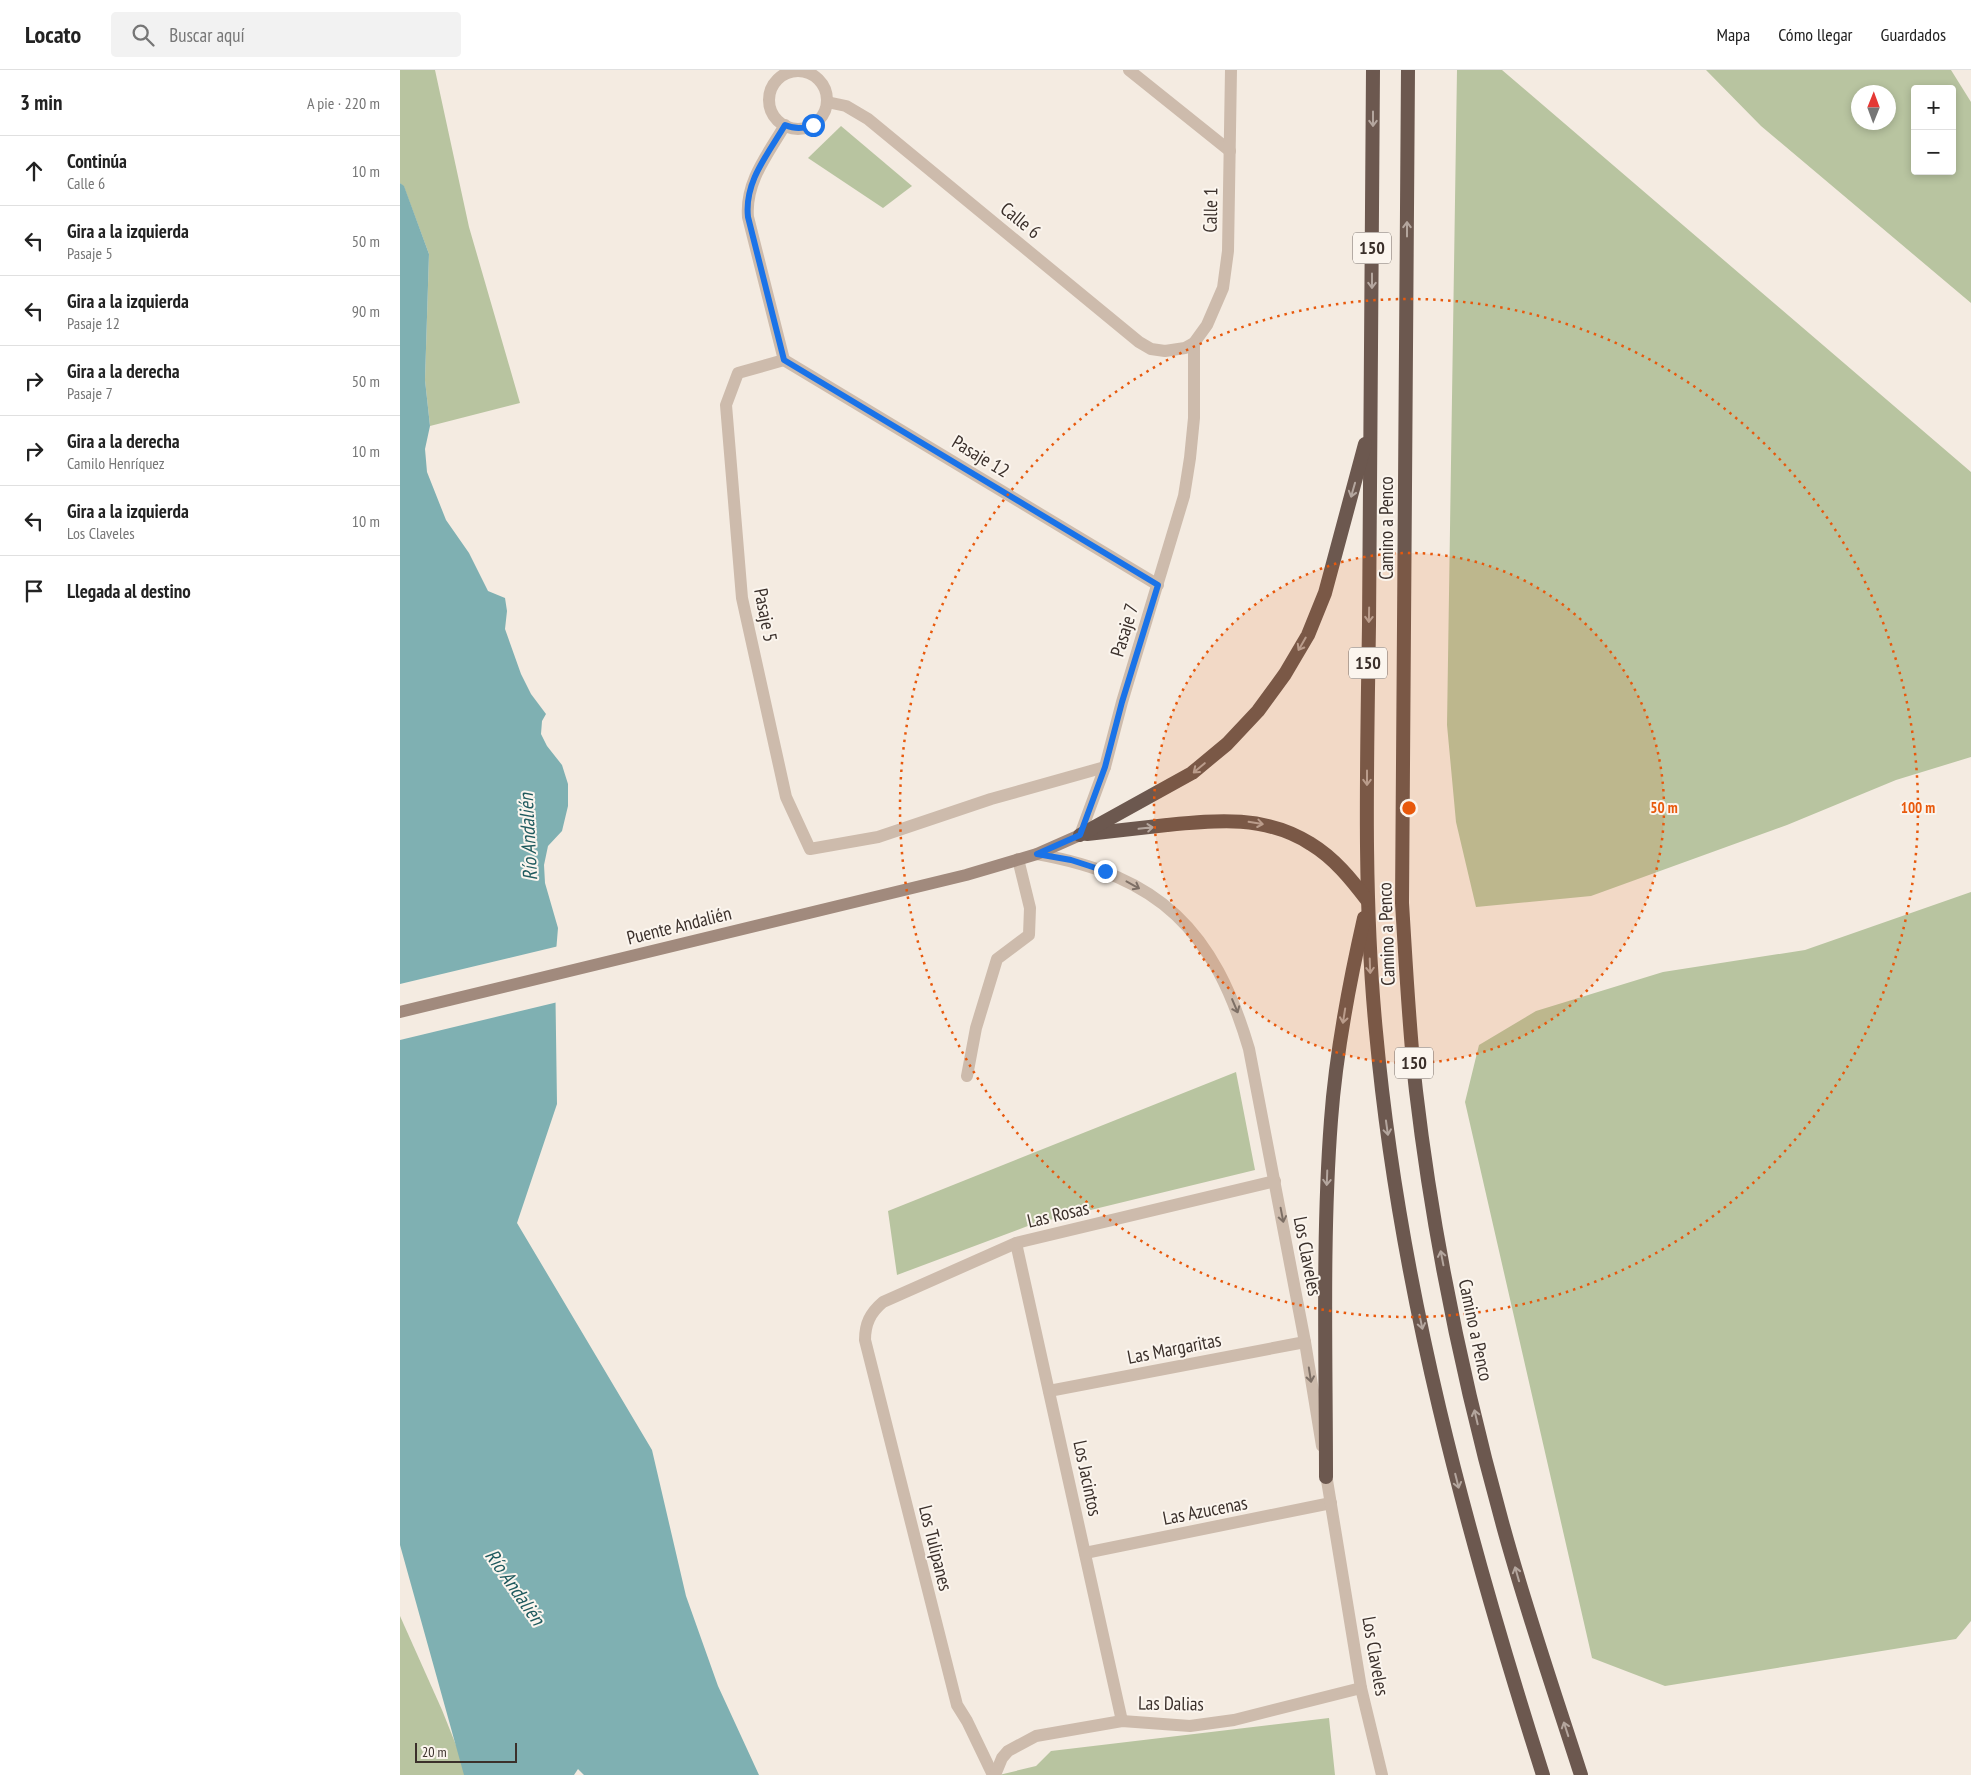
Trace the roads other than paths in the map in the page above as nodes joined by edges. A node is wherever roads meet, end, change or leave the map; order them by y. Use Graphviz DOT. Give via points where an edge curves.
graph roads {
  1 [pos="797,70"];
  2 [pos="1129,70"];
  3 [pos="1231,70"];
  4 [pos="1373,70"];
  5 [pos="1408,70"];
  6 [pos="827,102"];
  7 [pos="785,125"];
  8 [pos="1230,150"];
  9 [pos="1194,343"];
  10 [pos="784,360"];
  11 [pos="1370,427"];
  12 [pos="1158,585"];
  13 [pos="1105,767"];
  14 [pos="1080,835"];
  15 [pos="1037,854"];
  16 [pos="1018,859"];
  17 [pos="1368,900"];
  18 [pos="400,1012"];
  19 [pos="967,1076"];
  20 [pos="1275,1182"];
  21 [pos="1016,1243"];
  22 [pos="867,1322"];
  23 [pos="1305,1342"];
  24 [pos="1049,1391"];
  25 [pos="1326,1477"];
  26 [pos="1332,1503"];
  27 [pos="1085,1553"];
  28 [pos="1362,1688"];
  29 [pos="1122,1721"];
  30 [pos="994,1775"];
  31 [pos="1382,1775"];
  32 [pos="1543,1775"];
  33 [pos="1581,1775"];
  1 -- 6 [label="street" via="815,77 822,84"];
  1 -- 7 [label="street" via="780,77 770,93 772,112"];
  2 -- 8 [label="street"];
  3 -- 8 [label="street, Calle 1"];
  4 -- 11 [label="highway, Camino a Penco / 150, one-way"];
  33 -- 5 [label="highway, Camino a Penco / 150, one-way" via="1519,1581 1475,1414 1436,1224 1416,1092 1402,903"];
  6 -- 7 [label="street" via="820,119 813,125 794,128"];
  6 -- 9 [label="street, Calle 6" via="846,106 868,119 1139,342 1151,349 1165,351"];
  7 -- 10 [label="street" via="754,177 747,206"];
  8 -- 9 [label="street, Calle 1" via="1227,269 1216,306"];
  9 -- 12 [label="street, Pasaje 7" via="1194,418 1190,458 1184,496"];
  10 -- 12 [label="street, Pasaje 12"];
  10 -- 13 [label="street, Pasaje 5" via="738,373 726,405 742,598 786,797 810,849 878,837 991,799"];
  11 -- 14 [label="highway, one-way" via="1325,593 1308,635 1285,674 1258,711 1192,774"];
  11 -- 17 [label="highway, Camino a Penco / 150, one-way"];
  12 -- 13 [label="street, Pasaje 7"];
  13 -- 14 [label="street, Pasaje 7"];
  14 -- 15 [label="main road, Puente Andalién"];
  14 -- 17 [label="highway, one-way" via="1208,821 1261,823 1311,843 1332,860"];
  15 -- 16 [label="main road, Puente Andalién"];
  15 -- 20 [label="street, Los Claveles, one-way" via="1071,860 1131,883 1178,917 1210,954 1238,1011 1249,1049"];
  16 -- 18 [label="main road, Puente Andalién" via="966,875"];
  16 -- 19 [label="street" via="1030,908 1029,935 997,960 976,1028"];
  17 -- 25 [label="highway, one-way" via="1350,980 1331,1119 1327,1178"];
  17 -- 32 [label="highway, Camino a Penco / 150, one-way" via="1382,1091 1420,1317 1467,1521"];
  20 -- 21 [label="street, Las Rosas"];
  20 -- 23 [label="street, Los Claveles, one-way"];
  21 -- 22 [label="street, Las Rosas" via="883,1302"];
  21 -- 24 [label="street, Los Jacintos"];
  22 -- 30 [label="street, Los Tulipanes" via="865,1340 957,1705"];
  23 -- 24 [label="street, Las Margaritas"];
  23 -- 25 [label="street, Los Claveles, one-way"];
  24 -- 27 [label="street, Los Jacintos"];
  25 -- 26 [label="street, Los Claveles"];
  26 -- 27 [label="street, Las Azucenas"];
  26 -- 28 [label="street, Los Claveles"];
  27 -- 29 [label="street, Los Jacintos"];
  28 -- 29 [label="street, Las Dalias" via="1234,1720 1190,1726"];
  28 -- 31 [label="street, Los Claveles"];
  29 -- 30 [label="street, Las Dalias" via="1036,1736 1008,1751"];
}
